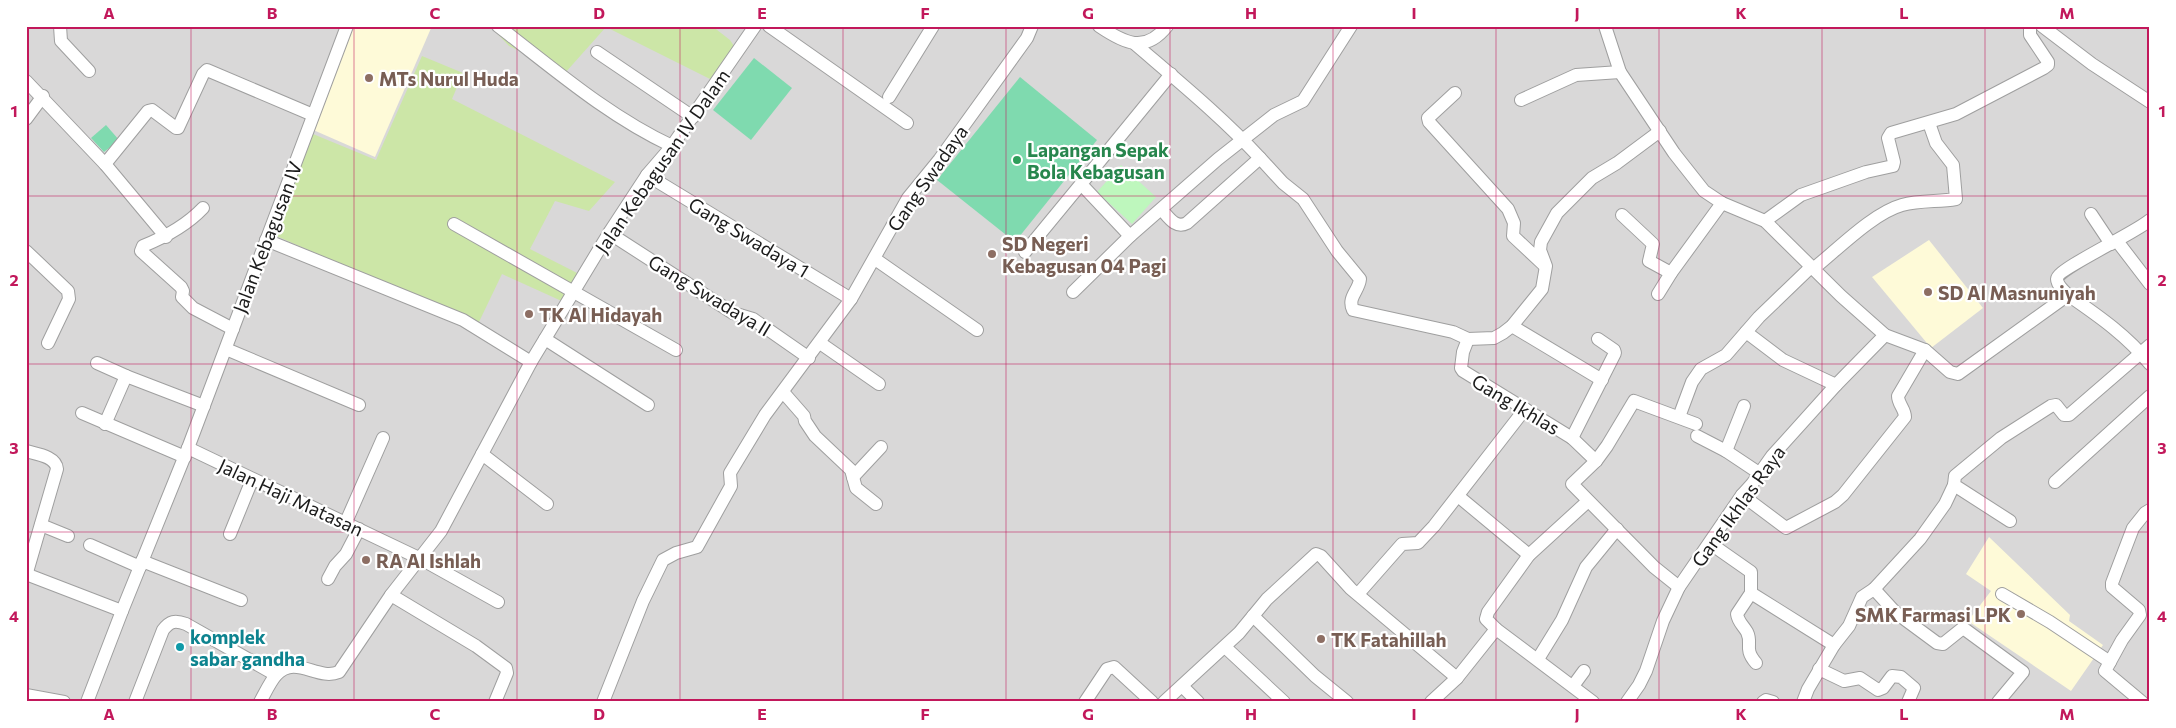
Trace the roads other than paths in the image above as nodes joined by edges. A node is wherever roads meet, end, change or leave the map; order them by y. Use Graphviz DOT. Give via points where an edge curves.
graph roads {
  1 [pos="60,26"];
  2 [pos="347,26"];
  3 [pos="498,26"];
  4 [pos="755,26"];
  5 [pos="770,26"];
  6 [pos="933,26"];
  7 [pos="1032,26"];
  8 [pos="1099,26"];
  9 [pos="1167,26"];
  10 [pos="1351,26"];
  11 [pos="1605,26"];
  12 [pos="2032,27"];
  13 [pos="1135,44"];
  14 [pos="597,52"];
  15 [pos="1618,66"];
  16 [pos="89,71"];
  17 [pos="1171,74"];
  18 [pos="26,81"];
  19 [pos="1455,93"];
  20 [pos="43,96"];
  21 [pos="889,97"];
  22 [pos="1521,100"];
  23 [pos="2150,102"];
  24 [pos="313,115"];
  25 [pos="693,116"];
  26 [pos="26,118"];
  27 [pos="908,122"];
  28 [pos="1929,123"];
  29 [pos="1660,131"];
  30 [pos="1243,139"];
  31 [pos="672,146"];
  32 [pos="1260,158"];
  33 [pos="105,164"];
  34 [pos="647,175"];
  35 [pos="1081,184"];
  36 [pos="1722,203"];
  37 [pos="203,208"];
  38 [pos="1162,210"];
  39 [pos="2091,214"];
  40 [pos="1622,215"];
  41 [pos="2150,220"];
  42 [pos="1765,221"];
  43 [pos="454,224"];
  44 [pos="609,233"];
  45 [pos="166,236"];
  46 [pos="1130,236"];
  47 [pos="266,240"];
  48 [pos="2114,242"];
  49 [pos="26,251"];
  50 [pos="1025,252"];
  51 [pos="875,259"];
  52 [pos="1546,266"];
  53 [pos="1812,268"];
  54 [pos="1671,273"];
  55 [pos="2150,284"];
  56 [pos="575,292"];
  57 [pos="1073,292"];
  58 [pos="1658,294"];
  59 [pos="2068,295"];
  60 [pos="851,299"];
  61 [pos="1512,326"];
  62 [pos="233,329"];
  63 [pos="977,330"];
  64 [pos="1746,332"];
  65 [pos="1885,335"];
  66 [pos="545,339"];
  67 [pos="1468,339"];
  68 [pos="1598,339"];
  69 [pos="48,343"];
  70 [pos="820,343"];
  71 [pos="2145,348"];
  72 [pos="226,349"];
  73 [pos="676,350"];
  74 [pos="1925,350"];
  75 [pos="810,358"];
  76 [pos="530,362"];
  77 [pos="97,363"];
  78 [pos="2150,364"];
  79 [pos="126,376"];
  80 [pos="1602,380"];
  81 [pos="879,384"];
  82 [pos="1836,385"];
  83 [pos="783,392"];
  84 [pos="2150,396"];
  85 [pos="359,405"];
  86 [pos="204,406"];
  87 [pos="648,406"];
  88 [pos="1744,406"];
  89 [pos="1525,409"];
  90 [pos="82,413"];
  91 [pos="1679,417"];
  92 [pos="105,424"];
  93 [pos="383,438"];
  94 [pos="1572,438"];
  95 [pos="881,447"];
  96 [pos="26,451"];
  97 [pos="1726,451"];
  98 [pos="186,452"];
  99 [pos="482,454"];
  100 [pos="1596,461"];
  101 [pos="1759,474"];
  102 [pos="853,477"];
  103 [pos="252,480"];
  104 [pos="2055,482"];
  105 [pos="1954,485"];
  106 [pos="1742,495"];
  107 [pos="1458,496"];
  108 [pos="1587,502"];
  109 [pos="547,504"];
  110 [pos="876,504"];
  111 [pos="2150,510"];
  112 [pos="2010,521"];
  113 [pos="346,522"];
  114 [pos="40,524"];
  115 [pos="359,528"];
  116 [pos="1618,529"];
  117 [pos="230,534"];
  118 [pos="68,536"];
  119 [pos="1711,544"];
  120 [pos="90,545"];
  121 [pos="29,553"];
  122 [pos="1529,555"];
  123 [pos="421,559"];
  124 [pos="141,564"];
  125 [pos="328,579"];
  126 [pos="1679,588"];
  127 [pos="1874,589"];
  128 [pos="1751,593"];
  129 [pos="1358,594"];
  130 [pos="2002,594"];
  131 [pos="391,595"];
  132 [pos="241,600"];
  133 [pos="498,602"];
  134 [pos="122,610"];
  135 [pos="1254,616"];
  136 [pos="1496,629"];
  137 [pos="1834,645"];
  138 [pos="1225,647"];
  139 [pos="1538,659"];
  140 [pos="2110,662"];
  141 [pos="1756,663"];
  142 [pos="1819,669"];
  143 [pos="1584,671"];
  144 [pos="276,675"];
  145 [pos="1457,678"];
  146 [pos="1182,686"];
  147 [pos="1573,686"];
  148 [pos="26,695"];
  149 [pos="1589,700"];
  150 [pos="1433,701"];
  151 [pos="1999,701"];
  152 [pos="64,702"];
  153 [pos="87,702"];
  154 [pos="135,702"];
  155 [pos="260,702"];
  156 [pos="494,702"];
  157 [pos="603,702"];
  158 [pos="1085,702"];
  159 [pos="1152,702"];
  160 [pos="1164,702"];
  161 [pos="1198,702"];
  162 [pos="1284,702"];
  163 [pos="1347,702"];
  164 [pos="1628,702"];
  165 [pos="1762,702"];
  166 [pos="1773,702"];
  167 [pos="1803,702"];
  168 [pos="1908,702"];
  169 [pos="2142,702"];
  1 -- 16 [label="street" via="61,41"];
  2 -- 24 [label="street, Jalan Kebagusan IV"];
  3 -- 31 [label="street" via="603,107 645,134"];
  4 -- 25 [label="street, Jalan Kebagusan IV Dalam"];
  5 -- 27 [label="street"];
  6 -- 21 [label="street"];
  7 -- 51 [label="street, Gang Swadaya" via="1027,38 908,198"];
  8 -- 13 [label="street"];
  9 -- 13 [label="street" via="1149,42"];
  10 -- 30 [label="street" via="1303,101 1274,115"];
  11 -- 15 [label="street"];
  12 -- 23 [label="street"];
  12 -- 28 [label="street" via="2030,35 2048,64 1956,114"];
  13 -- 17 [label="street"];
  14 -- 25 [label="street"];
  15 -- 22 [label="street" via="1576,75"];
  15 -- 29 [label="street"];
  17 -- 30 [label="street"];
  17 -- 35 [label="street"];
  18 -- 20 [label="street"];
  19 -- 52 [label="street" via="1428,118 1429,122 1508,209 1514,223 1513,236"];
  20 -- 26 [label="street"];
  20 -- 33 [label="street"];
  24 -- 33 [label="street" via="207,70 178,128 152,110 148,111"];
  24 -- 47 [label="street, Jalan Kebagusan IV"];
  25 -- 31 [label="street, Jalan Kebagusan IV Dalam"];
  28 -- 42 [label="street" via="1890,134 1893,166 1802,195"];
  28 -- 53 [label="street" via="1936,143 1953,165 1956,199 1900,205 1871,221"];
  29 -- 36 [label="street" via="1704,191"];
  29 -- 52 [label="street" via="1592,178 1557,213 1541,242 1540,250"];
  30 -- 32 [label="street"];
  30 -- 38 [label="street"];
  31 -- 34 [label="street, Jalan Kebagusan IV Dalam"];
  32 -- 38 [label="street" via="1187,223 1175,224"];
  32 -- 67 [label="street" via="1303,199 1337,252 1360,279 1351,304 1353,310 1453,332"];
  33 -- 45 [label="street"];
  34 -- 44 [label="street, Jalan Kebagusan IV Dalam"];
  34 -- 60 [label="street, Gang Swadaya 1"];
  35 -- 46 [label="street"];
  35 -- 50 [label="street"];
  36 -- 42 [label="street"];
  36 -- 54 [label="street"];
  37 -- 45 [label="street" via="194,218"];
  38 -- 46 [label="street"];
  39 -- 48 [label="street"];
  40 -- 54 [label="street" via="1653,244 1649,261"];
  41 -- 48 [label="street" via="2142,228"];
  42 -- 53 [label="street"];
  43 -- 56 [label="street"];
  44 -- 56 [label="street, Jalan Kebagusan IV Dalam"];
  44 -- 75 [label="street, Gang Swadaya II"];
  45 -- 62 [label="street" via="143,246 141,250 181,287 182,298 193,308"];
  46 -- 57 [label="street"];
  47 -- 62 [label="street, Jalan Kebagusan IV"];
  47 -- 76 [label="street" via="463,320"];
  48 -- 55 [label="street"];
  48 -- 59 [label="street" via="2058,276 2057,282"];
  49 -- 69 [label="street" via="68,291 69,299"];
  51 -- 60 [label="street, Gang Swadaya"];
  51 -- 63 [label="street"];
  52 -- 61 [label="street" via="1542,289"];
  53 -- 64 [label="street"];
  53 -- 65 [label="street"];
  54 -- 58 [label="street"];
  56 -- 66 [label="street, Jalan Kebagusan IV Dalam"];
  56 -- 73 [label="street"];
  59 -- 71 [label="street"];
  59 -- 74 [label="street" via="1958,374 1950,372"];
  60 -- 70 [label="street, Gang Swadaya"];
  61 -- 67 [label="street" via="1494,338"];
  61 -- 80 [label="street"];
  62 -- 72 [label="street, Jalan Kebagusan IV"];
  64 -- 82 [label="street" via="1783,360"];
  64 -- 91 [label="street" via="1726,355 1701,369 1692,382"];
  65 -- 74 [label="street"];
  65 -- 82 [label="street, Gang Ikhlas Raya"];
  66 -- 76 [label="street, Jalan Kebagusan IV Dalam"];
  66 -- 87 [label="street"];
  67 -- 89 [label="street, Gang Ikhlas" via="1461,370"];
  68 -- 80 [label="street, Gang Ikhlas" via="1615,354"];
  70 -- 75 [label="street, Gang Swadaya"];
  70 -- 81 [label="street"];
  71 -- 78 [label="street"];
  71 -- 105 [label="street" via="2070,414 2064,414 2053,405 2001,438 1954,476"];
  72 -- 85 [label="street"];
  72 -- 86 [label="street, Jalan Kebagusan IV"];
  74 -- 106 [label="street" via="1898,396 1905,417 1835,502 1786,528"];
  75 -- 83 [label="street, Gang Swadaya"];
  76 -- 99 [label="street, Jalan Kebagusan IV Dalam"];
  77 -- 79 [label="street"];
  79 -- 86 [label="street"];
  79 -- 92 [label="street"];
  80 -- 94 [label="street, Gang Ikhlas"];
  82 -- 101 [label="street, Gang Ikhlas Raya"];
  83 -- 102 [label="street" via="804,416 815,436 851,470"];
  83 -- 157 [label="street, Gang Swadaya" via="730,473 731,486 697,547 664,560 643,601"];
  84 -- 104 [label="street"];
  86 -- 98 [label="street, Jalan Kebagusan IV"];
  88 -- 97 [label="street"];
  89 -- 94 [label="street, Gang Ikhlas"];
  89 -- 107 [label="street"];
  90 -- 92 [label="street, Jalan Haji Matasan"];
  91 -- 97 [label="street"];
  91 -- 100 [label="street" via="1638,401 1632,402"];
  92 -- 98 [label="street, Jalan Haji Matasan"];
  93 -- 113 [label="street"];
  94 -- 100 [label="street, Gang Ikhlas"];
  95 -- 102 [label="street"];
  96 -- 114 [label="street" via="52,460 56,465"];
  97 -- 101 [label="street"];
  98 -- 103 [label="street, Jalan Haji Matasan"];
  98 -- 124 [label="street, Jalan Kebagusan IV"];
  99 -- 109 [label="street"];
  99 -- 123 [label="street, Jalan Kebagusan IV Dalam" via="441,531"];
  100 -- 108 [label="street" via="1572,486"];
  101 -- 106 [label="street, Gang Ikhlas Raya"];
  102 -- 110 [label="street" via="856,488"];
  103 -- 113 [label="street, Jalan Haji Matasan"];
  103 -- 117 [label="street"];
  105 -- 112 [label="street"];
  105 -- 127 [label="street" via="1945,504 1920,539"];
  106 -- 119 [label="street, Gang Ikhlas Raya"];
  107 -- 122 [label="street"];
  107 -- 129 [label="street" via="1420,541 1402,544"];
  108 -- 116 [label="street"];
  108 -- 122 [label="street"];
  111 -- 140 [label="street" via="2144,512 2133,528 2112,578 2112,587 2141,612"];
  113 -- 115 [label="street, Jalan Haji Matasan"];
  114 -- 118 [label="street"];
  114 -- 121 [label="street"];
  115 -- 123 [label="street, Jalan Haji Matasan"];
  115 -- 125 [label="street"];
  116 -- 126 [label="street" via="1654,568"];
  116 -- 139 [label="street" via="1586,567 1562,620"];
  119 -- 126 [label="street, Gang Ikhlas Raya"];
  119 -- 128 [label="street" via="1751,572"];
  120 -- 124 [label="street"];
  121 -- 134 [label="street" via="27,572 31,576"];
  122 -- 136 [label="street" via="1488,612 1486,619"];
  123 -- 131 [label="street, Jalan Kebagusan IV Dalam"];
  123 -- 133 [label="street, Jalan Haji Matasan"];
  124 -- 132 [label="street"];
  124 -- 134 [label="street, Jalan Kebagusan IV"];
  126 -- 164 [label="street, Gang Ikhlas Raya" via="1663,621 1646,671"];
  127 -- 137 [label="street" via="1862,597 1849,626"];
  127 -- 151 [label="street" via="1895,612 1937,643 1943,644 1963,628 2023,672"];
  128 -- 137 [label="street"];
  128 -- 141 [label="street" via="1738,610 1737,617 1748,634 1748,652"];
  129 -- 135 [label="street" via="1316,554 1267,599"];
  129 -- 145 [label="street"];
  130 -- 140 [label="street"];
  131 -- 144 [label="street, Jalan Kebagusan IV Dalam" via="339,672 326,674 292,666"];
  131 -- 156 [label="street" via="506,668 507,673"];
  134 -- 153 [label="street, Jalan Kebagusan IV"];
  135 -- 138 [label="street"];
  135 -- 163 [label="street" via="1315,676"];
  136 -- 139 [label="street"];
  136 -- 145 [label="street"];
  137 -- 142 [label="street"];
  138 -- 146 [label="street"];
  138 -- 162 [label="street"];
  139 -- 147 [label="street"];
  140 -- 169 [label="street" via="2105,672"];
  142 -- 167 [label="street"];
  142 -- 168 [label="street" via="1844,681 1860,678 1878,690 1892,676 1901,677 1914,688"];
  143 -- 147 [label="street"];
  144 -- 154 [label="street" via="177,621 168,623 163,630"];
  144 -- 155 [label="street"];
  145 -- 150 [label="street"];
  146 -- 160 [label="street"];
  146 -- 161 [label="street"];
  147 -- 149 [label="street"];
  148 -- 152 [label="street"];
  158 -- 159 [label="street" via="1107,669 1114,667"];
  165 -- 166 [label="street"];
}
